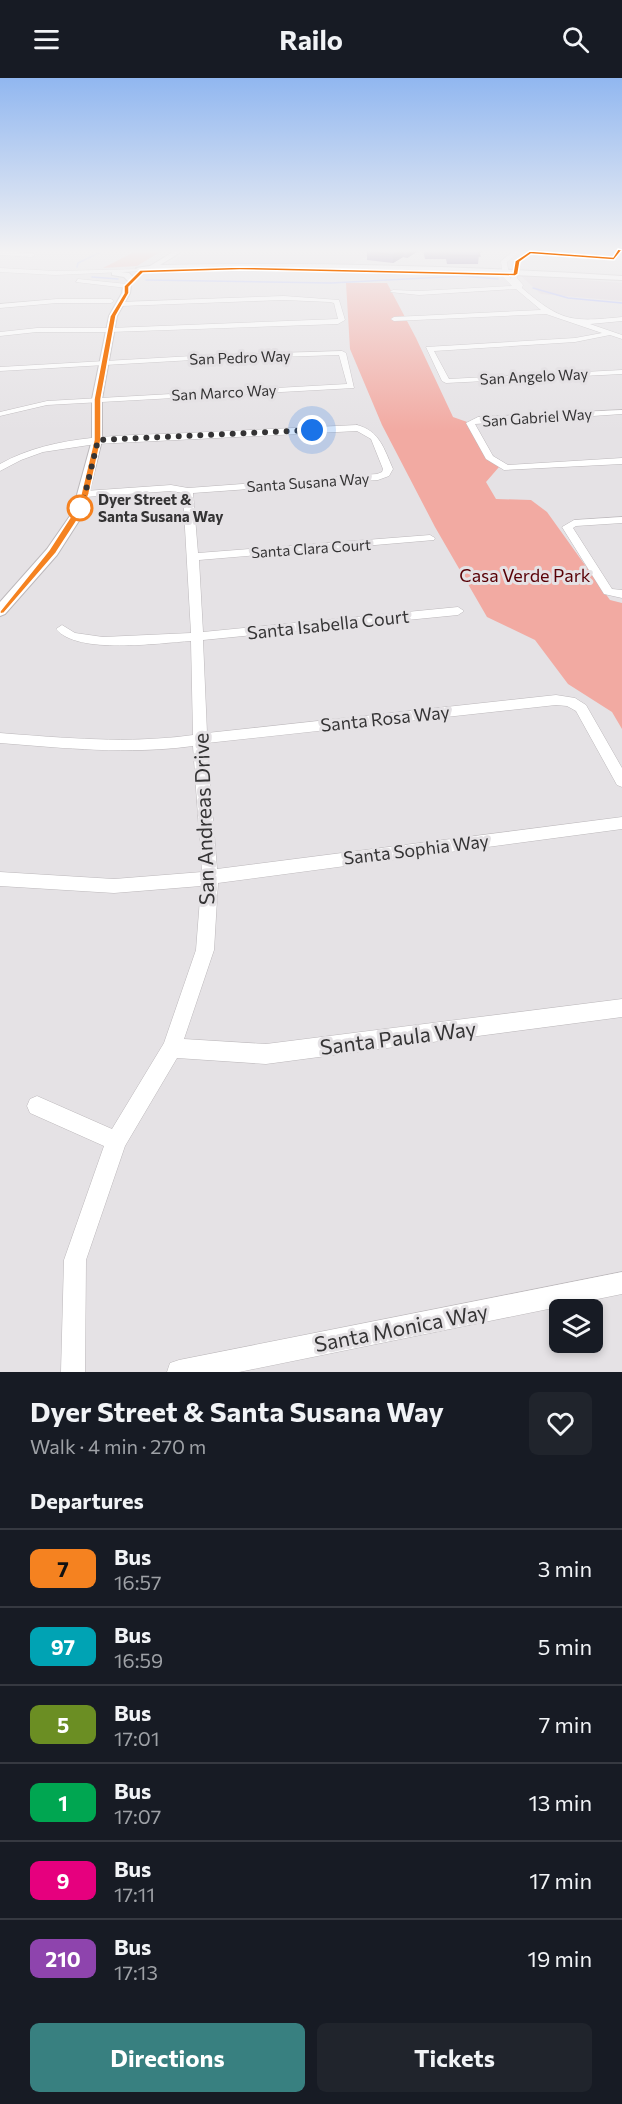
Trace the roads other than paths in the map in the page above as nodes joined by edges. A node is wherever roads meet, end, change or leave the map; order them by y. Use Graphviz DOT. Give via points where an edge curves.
graph roads {
  1 [pos="108,310"];
  2 [pos="117,310"];
  3 [pos="339,310"];
  4 [pos="548,312"];
  5 [pos="113,316"];
  6 [pos="622,319"];
  7 [pos="394,320"];
  8 [pos="581,324"];
  9 [pos="110,330"];
  10 [pos="610,333"];
  11 [pos="0,334"];
  12 [pos="622,337"];
  13 [pos="105,362"];
  14 [pos="0,369"];
  15 [pos="622,372"];
  16 [pos="351,386"];
  17 [pos="97,399"];
  18 [pos="622,412"];
  19 [pos="0,414"];
  20 [pos="98,440"];
  21 [pos="622,461"];
  22 [pos="0,468"];
  23 [pos="188,491"];
  24 [pos="85,494"];
  25 [pos="622,520"];
  26 [pos="430,538"];
  27 [pos="192,557"];
  28 [pos="619,594"];
  29 [pos="458,610"];
  30 [pos="0,611"];
  31 [pos="62,629"];
  32 [pos="197,637"];
  33 [pos="0,738"];
  34 [pos="200,740"];
  35 [pos="622,781"];
  36 [pos="622,823"];
  37 [pos="210,878"];
  38 [pos="0,879"];
  39 [pos="622,1008"];
  40 [pos="172,1048"];
  41 [pos="37,1106"];
  42 [pos="116,1141"];
  43 [pos="622,1283"];
  44 [pos="73,1372"];
  45 [pos="179,1372"];
  1 -- 5 [label="main road"];
  2 -- 5 [label="main road"];
  3 -- 9 [label="street" via="342,320"];
  4 -- 7 [label="street"];
  4 -- 8 [label="street"];
  5 -- 9 [label="main road"];
  6 -- 8 [label="street"];
  8 -- 10 [label="street"];
  9 -- 11 [label="street"];
  9 -- 13 [label="main road"];
  10 -- 12 [label="street"];
  10 -- 15 [label="street, San Angelo Way" via="575,340 429,349 446,381"];
  13 -- 14 [label="street"];
  13 -- 16 [label="street, San Pedro Way" via="342,353"];
  13 -- 17 [label="main road"];
  16 -- 17 [label="street, San Marco Way"];
  17 -- 19 [label="street, San Marco Way" via="47,403"];
  17 -- 20 [label="main road"];
  18 -- 21 [label="street, San Gabriel Way" via="470,423 499,467"];
  20 -- 22 [label="street" via="37,451"];
  20 -- 23 [label="street, Santa Susana Way" via="368,429 388,469 378,477"];
  20 -- 24 [label="main road"];
  23 -- 24 [label="street, Santa Susana Way" via="171,488"];
  23 -- 27 [label="street, San Andreas Drive"];
  24 -- 30 [label="main road" via="78,513 52,552"];
  25 -- 28 [label="street" via="567,527 608,592"];
  26 -- 27 [label="street, Santa Clara Court"];
  27 -- 32 [label="street, San Andreas Drive"];
  29 -- 32 [label="street, Santa Isabella Court"];
  31 -- 32 [label="street, Santa Isabella Court" via="72,636 103,641"];
  32 -- 34 [label="street, San Andreas Drive"];
  33 -- 34 [label="street, Santa Rosa Way" via="108,746"];
  34 -- 35 [label="street, Santa Rosa Way" via="570,701 582,708"];
  34 -- 37 [label="street, San Andreas Drive"];
  36 -- 37 [label="street, Santa Sophia Way"];
  37 -- 38 [label="street, Santa Sophia Way" via="114,886"];
  37 -- 40 [label="street, San Andreas Drive" via="205,950"];
  39 -- 40 [label="street, Santa Paula Way" via="266,1054"];
  40 -- 42 [label="street, San Andreas Drive"];
  41 -- 42 [label="street"];
  42 -- 44 [label="street, San Andreas Drive" via="75,1260"];
  43 -- 45 [label="street, Santa Monica Way"];
}
